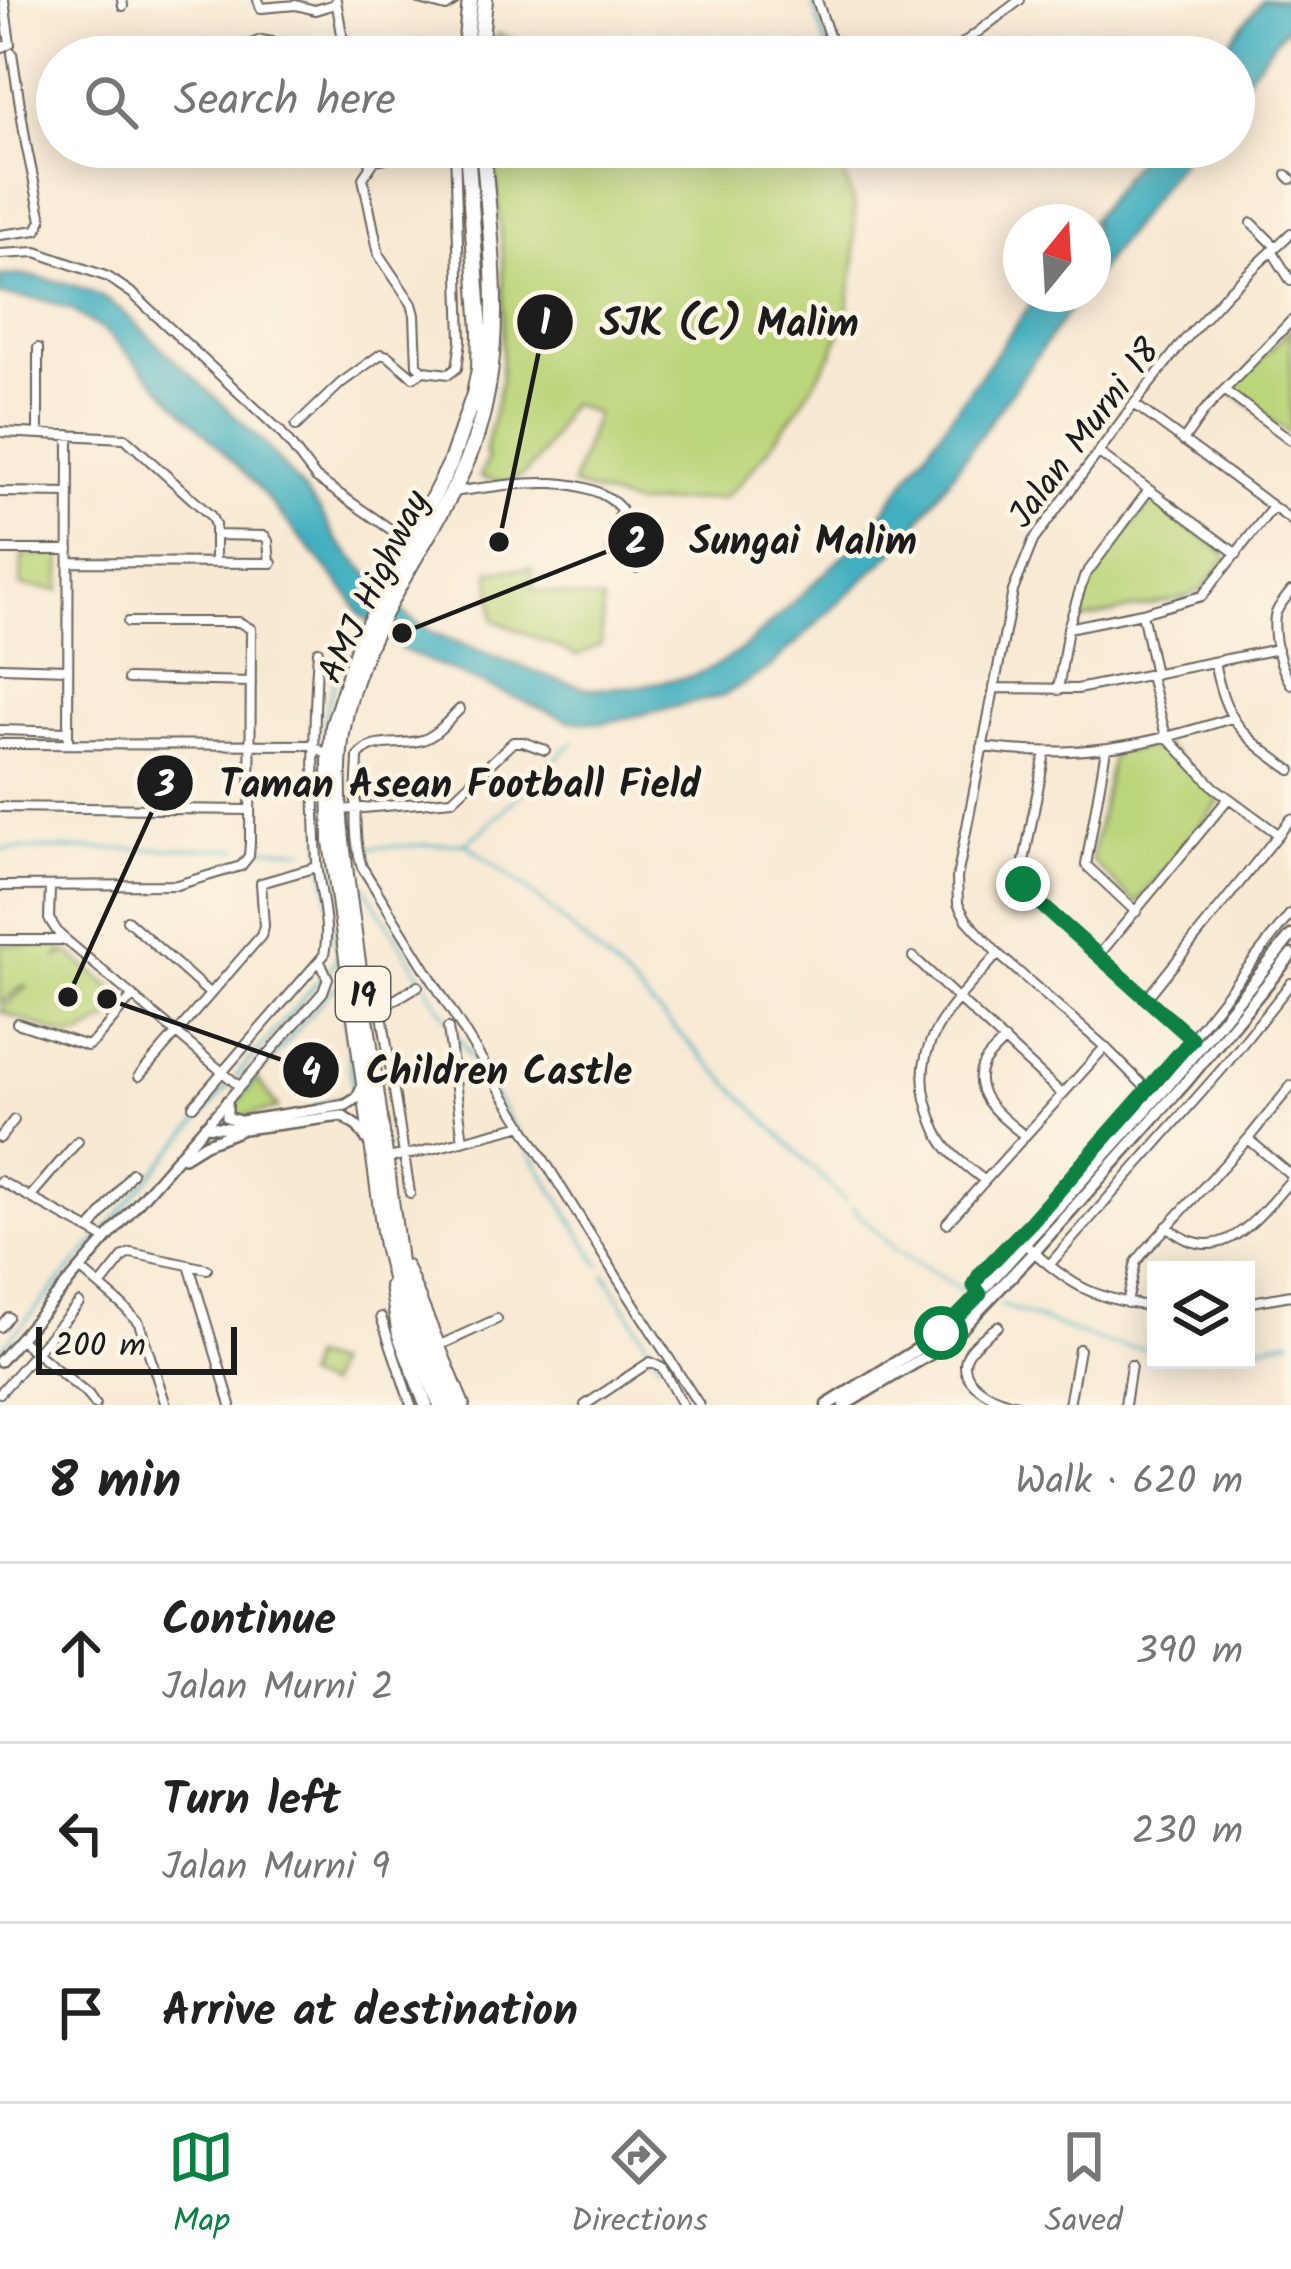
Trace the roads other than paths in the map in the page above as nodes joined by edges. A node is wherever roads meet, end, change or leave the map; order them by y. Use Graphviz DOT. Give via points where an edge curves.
graph roads {
  1 [pos="4,0"];
  2 [pos="258,0"];
  3 [pos="420,0"];
  4 [pos="456,0"];
  5 [pos="470,0"];
  6 [pos="485,0"];
  7 [pos="817,0"];
  8 [pos="1020,0"];
  9 [pos="335,2"];
  10 [pos="341,36"];
  11 [pos="466,36"];
  12 [pos="481,36"];
  13 [pos="829,36"];
  14 [pos="973,36"];
  15 [pos="0,48"];
  16 [pos="12,53"];
  17 [pos="368,168"];
  18 [pos="456,168"];
  19 [pos="468,168"];
  20 [pos="485,168"];
  21 [pos="472,208"];
  22 [pos="1252,223"];
  23 [pos="458,231"];
  24 [pos="1291,232"];
  25 [pos="0,235"];
  26 [pos="1274,249"];
  27 [pos="0,254"];
  28 [pos="476,254"];
  29 [pos="1291,281"];
  30 [pos="1291,321"];
  31 [pos="38,348"];
  32 [pos="424,371"];
  33 [pos="1224,390"];
  34 [pos="1134,404"];
  35 [pos="296,426"];
  36 [pos="0,432"];
  37 [pos="38,433"];
  38 [pos="71,434"];
  39 [pos="1183,440"];
  40 [pos="1291,440"];
  41 [pos="1099,453"];
  42 [pos="1148,491"];
  43 [pos="0,492"];
  44 [pos="69,493"];
  45 [pos="451,493"];
  46 [pos="1273,507"];
  47 [pos="424,512"];
  48 [pos="1291,520"];
  49 [pos="216,535"];
  50 [pos="0,550"];
  51 [pos="69,550"];
  52 [pos="1237,554"];
  53 [pos="406,560"];
  54 [pos="69,562"];
  55 [pos="214,563"];
  56 [pos="636,568"];
  57 [pos="1291,591"];
  58 [pos="1142,613"];
  59 [pos="128,622"];
  60 [pos="1068,628"];
  61 [pos="364,643"];
  62 [pos="1278,649"];
  63 [pos="318,651"];
  64 [pos="1214,662"];
  65 [pos="0,667"];
  66 [pos="68,669"];
  67 [pos="1153,675"];
  68 [pos="128,680"];
  69 [pos="251,682"];
  70 [pos="1291,684"];
  71 [pos="994,688"];
  72 [pos="1058,689"];
  73 [pos="460,709"];
  74 [pos="1231,718"];
  75 [pos="0,730"];
  76 [pos="68,732"];
  77 [pos="1166,736"];
  78 [pos="332,737"];
  79 [pos="0,744"];
  80 [pos="68,744"];
  81 [pos="251,745"];
  82 [pos="312,745"];
  83 [pos="982,747"];
  84 [pos="1106,749"];
  85 [pos="545,750"];
  86 [pos="1045,753"];
  87 [pos="329,769"];
  88 [pos="1291,770"];
  89 [pos="1228,799"];
  90 [pos="0,808"];
  91 [pos="349,809"];
  92 [pos="250,810"];
  93 [pos="1291,819"];
  94 [pos="1278,834"];
  95 [pos="317,867"];
  96 [pos="0,886"];
  97 [pos="50,886"];
  98 [pos="1136,912"];
  99 [pos="1291,913"];
  100 [pos="127,920"];
  101 [pos="1291,936"];
  102 [pos="0,940"];
  103 [pos="66,940"];
  104 [pos="998,954"];
  105 [pos="1099,955"];
  106 [pos="1291,955"];
  107 [pos="913,957"];
  108 [pos="325,969"];
  109 [pos="1291,982"];
  110 [pos="418,986"];
  111 [pos="209,993"];
  112 [pos="132,997"];
  113 [pos="958,999"];
  114 [pos="1146,999"];
  115 [pos="373,1010"];
  116 [pos="16,1023"];
  117 [pos="448,1028"];
  118 [pos="176,1033"];
  119 [pos="1192,1039"];
  120 [pos="1004,1040"];
  121 [pos="1105,1047"];
  122 [pos="139,1076"];
  123 [pos="231,1080"];
  124 [pos="363,1085"];
  125 [pos="1291,1086"];
  126 [pos="1062,1095"];
  127 [pos="1159,1096"];
  128 [pos="226,1101"];
  129 [pos="193,1106"];
  130 [pos="14,1120"];
  131 [pos="206,1126"];
  132 [pos="240,1126"];
  133 [pos="517,1127"];
  134 [pos="1024,1136"];
  135 [pos="0,1138"];
  136 [pos="1248,1138"];
  137 [pos="79,1141"];
  138 [pos="463,1141"];
  139 [pos="370,1144"];
  140 [pos="404,1155"];
  141 [pos="385,1159"];
  142 [pos="165,1171"];
  143 [pos="132,1173"];
  144 [pos="1291,1178"];
  145 [pos="0,1180"];
  146 [pos="985,1181"];
  147 [pos="410,1192"];
  148 [pos="30,1197"];
  149 [pos="947,1223"];
  150 [pos="1167,1226"];
  151 [pos="98,1235"];
  152 [pos="1030,1248"];
  153 [pos="388,1258"];
  154 [pos="1050,1264"];
  155 [pos="188,1265"];
  156 [pos="80,1269"];
  157 [pos="207,1270"];
  158 [pos="101,1286"];
  159 [pos="980,1294"];
  160 [pos="1291,1295"];
  161 [pos="1255,1301"];
  162 [pos="79,1303"];
  163 [pos="1127,1303"];
  164 [pos="1147,1306"];
  165 [pos="8,1317"];
  166 [pos="381,1317"];
  167 [pos="497,1319"];
  168 [pos="998,1326"];
  169 [pos="963,1327"];
  170 [pos="0,1328"];
  171 [pos="19,1339"];
  172 [pos="979,1343"];
  173 [pos="425,1345"];
  174 [pos="1079,1348"];
  175 [pos="36,1353"];
  176 [pos="0,1361"];
  177 [pos="1131,1365"];
  178 [pos="0,1394"];
  179 [pos="88,1395"];
  180 [pos="79,1405"];
  181 [pos="95,1405"];
  182 [pos="166,1405"];
  183 [pos="231,1405"];
  184 [pos="411,1405"];
  185 [pos="426,1405"];
  186 [pos="441,1405"];
  187 [pos="452,1405"];
  188 [pos="463,1405"];
  189 [pos="585,1405"];
  190 [pos="682,1405"];
  191 [pos="699,1405"];
  192 [pos="827,1405"];
  193 [pos="844,1405"];
  194 [pos="1017,1405"];
  195 [pos="1069,1405"];
  196 [pos="1125,1405"];
  1 -- 15 [label="street" via="10,44"];
  2 -- 9 [label="street" via="264,10"];
  3 -- 4 [label="street" via="446,7"];
  5 -- 11 [label="highway"];
  6 -- 12 [label="highway"];
  7 -- 13 [label="street"];
  8 -- 14 [label="street"];
  9 -- 10 [label="street"];
  16 -- 25 [label="street" via="42,220 37,230"];
  17 -- 32 [label="street" via="363,178 375,243 412,304"];
  18 -- 23 [label="street"];
  19 -- 21 [label="highway, AMJ Highway / 19"];
  20 -- 45 [label="highway, AMJ Highway / 19" via="494,347 483,411"];
  21 -- 23 [label="street"];
  21 -- 28 [label="highway, AMJ Highway / 19"];
  22 -- 26 [label="street"];
  23 -- 28 [label="street"];
  23 -- 32 [label="street" via="459,362 449,374"];
  24 -- 26 [label="street, Jalan Murni 18"];
  26 -- 29 [label="street"];
  26 -- 34 [label="street, Jalan Murni 18"];
  27 -- 47 [label="street" via="36,252 112,279 280,431 316,478 393,531 408,513"];
  28 -- 47 [label="highway, AMJ Highway / 19" via="474,394"];
  30 -- 33 [label="street"];
  31 -- 37 [label="street"];
  32 -- 35 [label="street" via="408,375 378,355"];
  33 -- 39 [label="street"];
  33 -- 40 [label="street"];
  34 -- 39 [label="street"];
  34 -- 41 [label="street, Jalan Murni 18"];
  36 -- 37 [label="street"];
  37 -- 38 [label="street"];
  38 -- 44 [label="street"];
  38 -- 49 [label="street" via="125,438 211,516"];
  39 -- 46 [label="street"];
  41 -- 42 [label="street"];
  41 -- 71 [label="street, Jalan Murni 18" via="1028,550"];
  42 -- 52 [label="street"];
  42 -- 60 [label="street" via="1089,567"];
  43 -- 44 [label="street"];
  44 -- 51 [label="street"];
  45 -- 53 [label="highway, AMJ Highway / 19"];
  45 -- 56 [label="street" via="545,482 610,496 622,509 611,548"];
  46 -- 48 [label="street"];
  46 -- 52 [label="street"];
  47 -- 53 [label="highway, AMJ Highway / 19"];
  49 -- 55 [label="street"];
  49 -- 55 [label="street" via="266,536 271,563"];
  50 -- 51 [label="street"];
  51 -- 54 [label="street"];
  52 -- 58 [label="street" via="1202,596"];
  53 -- 61 [label="highway, AMJ Highway / 19"];
  54 -- 55 [label="street"];
  54 -- 66 [label="street"];
  57 -- 62 [label="street" via="1276,613"];
  58 -- 60 [label="street"];
  58 -- 67 [label="street"];
  59 -- 69 [label="street" via="245,625 253,634"];
  60 -- 72 [label="street"];
  61 -- 78 [label="highway, AMJ Highway / 19"];
  61 -- 91 [label="highway, AMJ Highway / 19" via="342,728"];
  62 -- 64 [label="street"];
  62 -- 70 [label="street"];
  63 -- 82 [label="street"];
  64 -- 67 [label="street"];
  64 -- 74 [label="street"];
  65 -- 66 [label="street"];
  66 -- 76 [label="street"];
  67 -- 72 [label="street"];
  67 -- 77 [label="street"];
  68 -- 69 [label="street"];
  69 -- 81 [label="street"];
  71 -- 72 [label="street"];
  71 -- 83 [label="street, Jalan Murni 18"];
  73 -- 91 [label="street" via="426,739 364,748"];
  74 -- 77 [label="street"];
  74 -- 88 [label="street"];
  75 -- 76 [label="street"];
  76 -- 80 [label="street"];
  77 -- 84 [label="street"];
  77 -- 89 [label="street"];
  78 -- 82 [label="street"];
  78 -- 87 [label="highway, AMJ Highway / 19"];
  79 -- 80 [label="street"];
  80 -- 81 [label="street"];
  81 -- 82 [label="street"];
  81 -- 92 [label="street"];
  82 -- 87 [label="street" via="326,754"];
  82 -- 95 [label="street"];
  83 -- 86 [label="street"];
  83 -- 104 [label="street, Jalan Murni 18" via="956,884 962,915"];
  84 -- 86 [label="street"];
  84 -- 98 [label="street" via="1086,865"];
  85 -- 91 [label="street" via="513,742 452,800"];
  86 -- 105 [label="street" via="1023,884"];
  87 -- 124 [label="highway, AMJ Highway / 19"];
  89 -- 94 [label="street"];
  89 -- 98 [label="street"];
  90 -- 92 [label="street"];
  91 -- 115 [label="highway, AMJ Highway / 19" via="342,843"];
  91 -- 133 [label="street" via="362,867"];
  92 -- 97 [label="street" via="241,866 177,885"];
  93 -- 94 [label="street"];
  94 -- 114 [label="street"];
  95 -- 108 [label="street"];
  95 -- 111 [label="street" via="261,883 261,936"];
  96 -- 97 [label="street"];
  97 -- 103 [label="street" via="51,924"];
  98 -- 105 [label="street"];
  99 -- 119 [label="street"];
  100 -- 111 [label="street"];
  101 -- 127 [label="main road"];
  102 -- 103 [label="street"];
  103 -- 112 [label="street"];
  104 -- 113 [label="street"];
  104 -- 121 [label="street"];
  105 -- 114 [label="street"];
  106 -- 127 [label="main road"];
  107 -- 113 [label="street"];
  108 -- 123 [label="street"];
  108 -- 123 [label="street" via="322,992"];
  109 -- 154 [label="street"];
  110 -- 115 [label="street"];
  111 -- 118 [label="street"];
  112 -- 116 [label="street" via="87,1046"];
  112 -- 118 [label="street"];
  113 -- 120 [label="street"];
  113 -- 146 [label="street" via="931,1037 922,1080 938,1138"];
  114 -- 119 [label="street"];
  115 -- 140 [label="street"];
  115 -- 141 [label="highway, AMJ Highway / 19"];
  117 -- 138 [label="street"];
  118 -- 122 [label="street"];
  118 -- 123 [label="street"];
  119 -- 127 [label="street"];
  120 -- 126 [label="street"];
  120 -- 134 [label="street" via="984,1064 981,1085 991,1107"];
  121 -- 126 [label="street"];
  121 -- 127 [label="street"];
  123 -- 128 [label="street"];
  123 -- 129 [label="street"];
  124 -- 132 [label="street" via="346,1106"];
  124 -- 139 [label="highway, AMJ Highway / 19"];
  125 -- 136 [label="street"];
  126 -- 134 [label="street"];
  127 -- 152 [label="main road"];
  127 -- 159 [label="street" via="977,1277"];
  128 -- 131 [label="street"];
  128 -- 132 [label="street" via="226,1117"];
  130 -- 135 [label="street"];
  131 -- 132 [label="street"];
  131 -- 142 [label="street"];
  132 -- 139 [label="street" via="342,1116"];
  132 -- 142 [label="street"];
  133 -- 138 [label="street"];
  133 -- 191 [label="street"];
  134 -- 146 [label="street"];
  136 -- 144 [label="street"];
  136 -- 150 [label="street"];
  137 -- 148 [label="street"];
  138 -- 140 [label="street"];
  139 -- 153 [label="highway, AMJ Highway / 19"];
  140 -- 141 [label="street"];
  140 -- 147 [label="street"];
  141 -- 173 [label="highway, AMJ Highway / 19" via="404,1284"];
  142 -- 151 [label="street"];
  143 -- 151 [label="street"];
  144 -- 150 [label="street" via="1236,1238 1191,1243"];
  145 -- 148 [label="street"];
  146 -- 149 [label="street"];
  148 -- 151 [label="street"];
  150 -- 163 [label="street" via="1136,1262"];
  151 -- 156 [label="street"];
  152 -- 154 [label="street"];
  152 -- 159 [label="main road"];
  152 -- 169 [label="main road"];
  153 -- 173 [label="highway, AMJ Highway / 19" via="399,1304"];
  153 -- 185 [label="main road" via="395,1319"];
  154 -- 163 [label="street" via="1090,1293"];
  155 -- 157 [label="street"];
  155 -- 158 [label="street" via="131,1253"];
  155 -- 183 [label="street"];
  156 -- 158 [label="street"];
  156 -- 171 [label="street"];
  158 -- 182 [label="street" via="139,1323"];
  159 -- 192 [label="main road" via="924,1345"];
  160 -- 161 [label="street"];
  162 -- 175 [label="street"];
  163 -- 164 [label="street"];
  165 -- 170 [label="street"];
  166 -- 184 [label="street"];
  167 -- 173 [label="street"];
  168 -- 172 [label="street"];
  169 -- 172 [label="street"];
  169 -- 193 [label="main road"];
  171 -- 175 [label="street"];
  171 -- 176 [label="street"];
  172 -- 194 [label="street" via="966,1359 967,1374 988,1395"];
  173 -- 186 [label="highway, AMJ Highway / 19"];
  173 -- 187 [label="highway, AMJ Highway / 19"];
  173 -- 188 [label="main road"];
  174 -- 195 [label="street"];
  175 -- 178 [label="street"];
  175 -- 179 [label="street"];
  177 -- 196 [label="street"];
  179 -- 180 [label="street"];
  179 -- 181 [label="street"];
  189 -- 190 [label="street" via="650,1362"];
}
